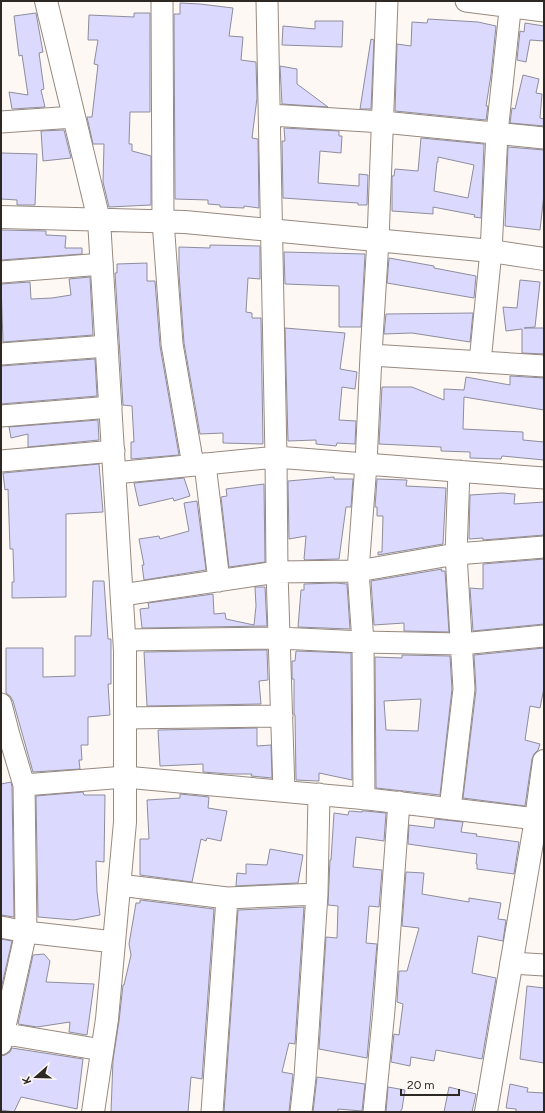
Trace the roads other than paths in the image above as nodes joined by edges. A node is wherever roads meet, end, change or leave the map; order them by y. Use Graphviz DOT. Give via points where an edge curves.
graph roads {
  1 [pos="46,1"];
  2 [pos="162,1"];
  3 [pos="267,1"];
  4 [pos="387,1"];
  5 [pos="466,1"];
  6 [pos="511,4"];
  7 [pos="544,11"];
  8 [pos="270,115"];
  9 [pos="74,117"];
  10 [pos="1,122"];
  11 [pos="383,122"];
  12 [pos="497,133"];
  13 [pos="544,138"];
  14 [pos="1,218"];
  15 [pos="99,220"];
  16 [pos="163,221"];
  17 [pos="272,230"];
  18 [pos="378,240"];
  19 [pos="491,251"];
  20 [pos="544,259"];
  21 [pos="102,264"];
  22 [pos="1,272"];
  23 [pos="107,346"];
  24 [pos="1,354"];
  25 [pos="371,355"];
  26 [pos="480,362"];
  27 [pos="544,366"];
  28 [pos="110,407"];
  29 [pos="1,416"];
  30 [pos="114,451"];
  31 [pos="276,457"];
  32 [pos="1,460"];
  33 [pos="199,464"];
  34 [pos="366,464"];
  35 [pos="458,471"];
  36 [pos="114,473"];
  37 [pos="544,478"];
  38 [pos="544,547"];
  39 [pos="456,554"];
  40 [pos="277,572"];
  41 [pos="358,572"];
  42 [pos="219,581"];
  43 [pos="122,595"];
  44 [pos="544,636"];
  45 [pos="279,638"];
  46 [pos="125,640"];
  47 [pos="363,642"];
  48 [pos="461,644"];
  49 [pos="1,704"];
  50 [pos="282,716"];
  51 [pos="125,718"];
  52 [pos="5,736"];
  53 [pos="544,761"];
  54 [pos="125,777"];
  55 [pos="24,785"];
  56 [pos="284,791"];
  57 [pos="318,794"];
  58 [pos="364,798"];
  59 [pos="399,802"];
  60 [pos="450,809"];
  61 [pos="538,830"];
  62 [pos="119,885"];
  63 [pos="317,894"];
  64 [pos="227,898"];
  65 [pos="1,927"];
  66 [pos="26,932"];
  67 [pos="114,942"];
  68 [pos="512,963"];
  69 [pos="544,965"];
  70 [pos="2,1037"];
  71 [pos="102,1050"];
  72 [pos="93,1112"];
  73 [pos="212,1112"];
  74 [pos="301,1112"];
  75 [pos="374,1112"];
  76 [pos="486,1112"];
  1 -- 9 [label="street"];
  2 -- 16 [label="street"];
  3 -- 8 [label="street"];
  4 -- 11 [label="street"];
  5 -- 6 [label="street"];
  6 -- 7 [label="street"];
  6 -- 12 [label="street"];
  8 -- 11 [label="street"];
  8 -- 17 [label="street"];
  9 -- 10 [label="street"];
  9 -- 15 [label="street"];
  11 -- 12 [label="street"];
  11 -- 18 [label="street"];
  12 -- 13 [label="street"];
  12 -- 19 [label="street"];
  14 -- 15 [label="street"];
  15 -- 16 [label="street"];
  15 -- 21 [label="street"];
  16 -- 17 [label="street"];
  16 -- 33 [label="street" via="172,344"];
  17 -- 18 [label="street"];
  17 -- 31 [label="street"];
  18 -- 19 [label="street"];
  18 -- 25 [label="street"];
  19 -- 20 [label="street"];
  19 -- 26 [label="street"];
  21 -- 22 [label="street"];
  21 -- 23 [label="street"];
  23 -- 24 [label="street"];
  23 -- 28 [label="street"];
  25 -- 26 [label="street"];
  25 -- 34 [label="street"];
  26 -- 27 [label="street"];
  28 -- 29 [label="street"];
  28 -- 30 [label="street"];
  30 -- 32 [label="street"];
  30 -- 36 [label="street"];
  31 -- 33 [label="street"];
  31 -- 34 [label="street"];
  31 -- 40 [label="street"];
  33 -- 36 [label="street"];
  33 -- 42 [label="street"];
  34 -- 35 [label="street"];
  34 -- 41 [label="street"];
  35 -- 37 [label="street"];
  35 -- 39 [label="street"];
  36 -- 43 [label="street"];
  38 -- 39 [label="street"];
  39 -- 41 [label="street"];
  39 -- 48 [label="street"];
  40 -- 41 [label="street"];
  40 -- 42 [label="street"];
  40 -- 45 [label="street"];
  41 -- 47 [label="street"];
  42 -- 43 [label="street"];
  43 -- 46 [label="street"];
  44 -- 48 [label="street"];
  45 -- 46 [label="street"];
  45 -- 47 [label="street"];
  45 -- 50 [label="street"];
  46 -- 51 [label="street"];
  47 -- 48 [label="street"];
  47 -- 58 [label="street"];
  48 -- 60 [label="street" via="464,689"];
  49 -- 52 [label="street"];
  50 -- 51 [label="street"];
  50 -- 56 [label="street"];
  51 -- 54 [label="street"];
  52 -- 55 [label="street"];
  53 -- 61 [label="street"];
  54 -- 55 [label="street"];
  54 -- 56 [label="street"];
  54 -- 62 [label="street" via="125,822"];
  55 -- 66 [label="street"];
  56 -- 57 [label="street"];
  57 -- 58 [label="street"];
  57 -- 63 [label="street"];
  58 -- 59 [label="street"];
  59 -- 60 [label="street"];
  59 -- 75 [label="street"];
  60 -- 61 [label="street"];
  61 -- 68 [label="street"];
  62 -- 64 [label="street"];
  62 -- 67 [label="street"];
  63 -- 64 [label="street"];
  63 -- 74 [label="street"];
  64 -- 73 [label="street"];
  65 -- 66 [label="street"];
  66 -- 67 [label="street"];
  66 -- 70 [label="street"];
  67 -- 71 [label="street"];
  68 -- 69 [label="street"];
  68 -- 76 [label="street"];
  70 -- 71 [label="street"];
  71 -- 72 [label="street"];
}
